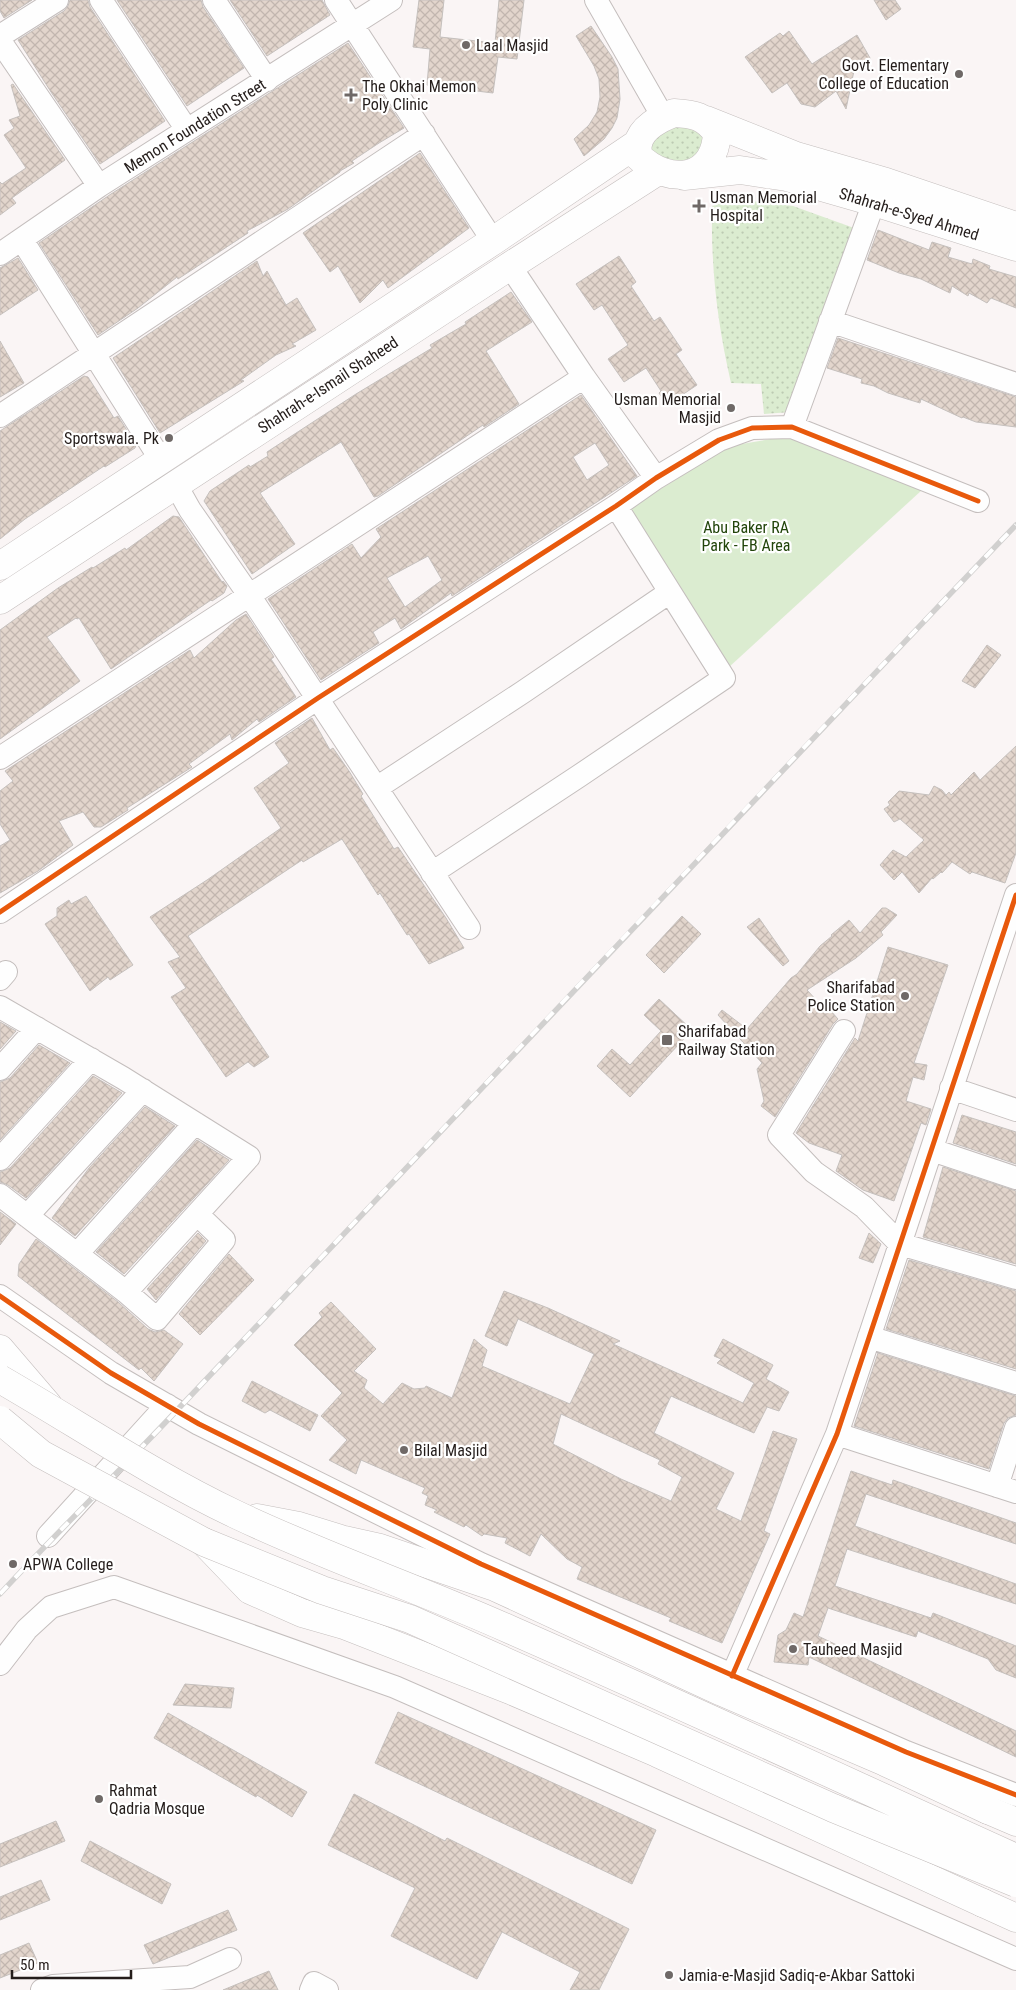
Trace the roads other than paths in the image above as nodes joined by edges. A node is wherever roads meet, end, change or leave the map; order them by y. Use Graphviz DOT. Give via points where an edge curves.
graph roads {
  1 [pos="57,0"];
  2 [pos="101,0"];
  3 [pos="214,0"];
  4 [pos="336,0"];
  5 [pos="390,0"];
  6 [pos="596,0"];
  7 [pos="353,25"];
  8 [pos="0,36"];
  9 [pos="0,40"];
  10 [pos="267,80"];
  11 [pos="663,117"];
  12 [pos="706,120"];
  13 [pos="187,130"];
  14 [pos="424,134"];
  15 [pos="638,143"];
  16 [pos="658,171"];
  17 [pos="684,176"];
  18 [pos="99,186"];
  19 [pos="874,202"];
  20 [pos="1016,226"];
  21 [pos="22,240"];
  22 [pos="493,241"];
  23 [pos="1016,247"];
  24 [pos="0,254"];
  25 [pos="510,266"];
  26 [pos="830,321"];
  27 [pos="95,355"];
  28 [pos="584,377"];
  29 [pos="1016,384"];
  30 [pos="0,416"];
  31 [pos="792,427"];
  32 [pos="161,460"];
  33 [pos="656,478"];
  34 [pos="176,485"];
  35 [pos="978,502"];
  36 [pos="616,506"];
  37 [pos="0,566"];
  38 [pos="670,592"];
  39 [pos="249,595"];
  40 [pos="0,600"];
  41 [pos="318,698"];
  42 [pos="0,758"];
  43 [pos="378,787"];
  44 [pos="432,873"];
  45 [pos="1016,895"];
  46 [pos="0,912"];
  47 [pos="1011,926"];
  48 [pos="470,928"];
  49 [pos="0,1007"];
  50 [pos="37,1028"];
  51 [pos="844,1031"];
  52 [pos="91,1059"];
  53 [pos="0,1069"];
  54 [pos="951,1088"];
  55 [pos="143,1090"];
  56 [pos="1016,1110"];
  57 [pos="195,1123"];
  58 [pos="932,1150"];
  59 [pos="0,1159"];
  60 [pos="1016,1178"];
  61 [pos="0,1195"];
  62 [pos="197,1214"];
  63 [pos="27,1216"];
  64 [pos="900,1244"];
  65 [pos="77,1254"];
  66 [pos="1016,1278"];
  67 [pos="126,1292"];
  68 [pos="0,1296"];
  69 [pos="869,1337"];
  70 [pos="0,1349"];
  71 [pos="0,1379"];
  72 [pos="1016,1382"];
  73 [pos="167,1405"];
  74 [pos="52,1409"];
  75 [pos="0,1420"];
  76 [pos="1016,1428"];
  77 [pos="837,1434"];
  78 [pos="0,1437"];
  79 [pos="41,1454"];
  80 [pos="1006,1489"];
  81 [pos="234,1513"];
  82 [pos="48,1536"];
  83 [pos="204,1542"];
  84 [pos="0,1664"];
  85 [pos="732,1676"];
  86 [pos="1016,1795"];
  87 [pos="1016,1822"];
  88 [pos="1016,1858"];
  89 [pos="1016,1883"];
  90 [pos="1016,1918"];
  91 [pos="230,1959"];
  92 [pos="1016,1959"];
  93 [pos="42,1990"];
  94 [pos="311,1990"];
  95 [pos="327,1990"];
  1 -- 8 [label="street"];
  2 -- 13 [label="street"];
  3 -- 10 [label="street"];
  4 -- 7 [label="street"];
  5 -- 7 [label="street, Memon Foundation Street"];
  6 -- 11 [label="street"];
  7 -- 10 [label="street, Memon Foundation Street"];
  7 -- 14 [label="street"];
  9 -- 18 [label="street"];
  10 -- 13 [label="street, Memon Foundation Street"];
  11 -- 12 [label="main road" via="674,113"];
  11 -- 15 [label="main road" via="647,128"];
  12 -- 17 [label="main road" via="717,133 713,155"];
  12 -- 20 [label="main road, Shahrah-e-Syed Ahmed" via="796,156 886,182"];
  13 -- 18 [label="street, Memon Foundation Street"];
  14 -- 22 [label="street"];
  14 -- 27 [label="street"];
  15 -- 16 [label="main road" via="638,156"];
  15 -- 22 [label="main road, Shahrah-e-Ismail Shaheed"];
  16 -- 17 [label="main road"];
  16 -- 25 [label="main road, Shahrah-e-Ismail Shaheed"];
  17 -- 19 [label="main road, Shahrah-e-Syed Ahmed" via="740,170 786,177"];
  18 -- 21 [label="street, Memon Foundation Street"];
  19 -- 23 [label="main road, Shahrah-e-Syed Ahmed"];
  19 -- 26 [label="street"];
  21 -- 24 [label="street, Memon Foundation Street"];
  21 -- 27 [label="street"];
  22 -- 32 [label="main road, Shahrah-e-Ismail Shaheed"];
  25 -- 28 [label="street"];
  25 -- 34 [label="main road, Shahrah-e-Ismail Shaheed"];
  26 -- 29 [label="street"];
  26 -- 31 [label="street"];
  27 -- 30 [label="street"];
  27 -- 32 [label="street"];
  28 -- 33 [label="street"];
  28 -- 39 [label="street"];
  31 -- 33 [label="street" via="752,428 720,440"];
  31 -- 35 [label="street"];
  32 -- 37 [label="main road, Shahrah-e-Ismail Shaheed"];
  33 -- 36 [label="street"];
  34 -- 39 [label="street"];
  34 -- 40 [label="main road, Shahrah-e-Ismail Shaheed"];
  36 -- 38 [label="street"];
  36 -- 41 [label="street"];
  38 -- 43 [label="street"];
  38 -- 44 [label="street" via="724,678"];
  39 -- 41 [label="street"];
  39 -- 42 [label="street"];
  41 -- 43 [label="street"];
  41 -- 46 [label="street"];
  43 -- 44 [label="street"];
  44 -- 48 [label="street"];
  45 -- 47 [label="street"];
  47 -- 54 [label="street"];
  49 -- 50 [label="street"];
  50 -- 52 [label="street"];
  50 -- 53 [label="street"];
  51 -- 64 [label="street" via="779,1135 814,1172 864,1207"];
  52 -- 55 [label="street"];
  52 -- 59 [label="street"];
  54 -- 56 [label="street"];
  54 -- 58 [label="street"];
  55 -- 57 [label="street"];
  55 -- 63 [label="street"];
  57 -- 62 [label="street" via="249,1156"];
  57 -- 65 [label="street"];
  58 -- 60 [label="street"];
  58 -- 64 [label="street"];
  61 -- 63 [label="street"];
  62 -- 67 [label="street"];
  62 -- 67 [label="street" via="224,1240 158,1319"];
  63 -- 65 [label="street"];
  64 -- 66 [label="street"];
  64 -- 69 [label="street"];
  65 -- 67 [label="street"];
  68 -- 73 [label="street" via="111,1374"];
  69 -- 72 [label="street"];
  69 -- 77 [label="street"];
  70 -- 74 [label="main road"];
  71 -- 74 [label="main road, bridge"];
  73 -- 82 [label="street"];
  73 -- 85 [label="street" via="480,1564"];
  74 -- 81 [label="main road, bridge" via="159,1474"];
  75 -- 79 [label="main road, bridge"];
  76 -- 80 [label="street"];
  77 -- 80 [label="street"];
  77 -- 85 [label="street"];
  78 -- 79 [label="main road, bridge"];
  79 -- 83 [label="main road, bridge"];
  81 -- 87 [label="main road, bridge" via="299,1526 380,1548 495,1588"];
  81 -- 88 [label="main road, bridge" via="315,1550 511,1630"];
  83 -- 89 [label="main road, bridge" via="322,1590 410,1619 833,1808"];
  83 -- 90 [label="main road" via="250,1590 302,1613 344,1625 519,1694 657,1753"];
  84 -- 92 [label="street" via="27,1629 51,1607 114,1588 395,1687"];
  85 -- 86 [label="street" via="906,1752"];
  91 -- 93 [label="street" via="190,1977"];
  94 -- 95 [label="street" via="314,1983"];
}
